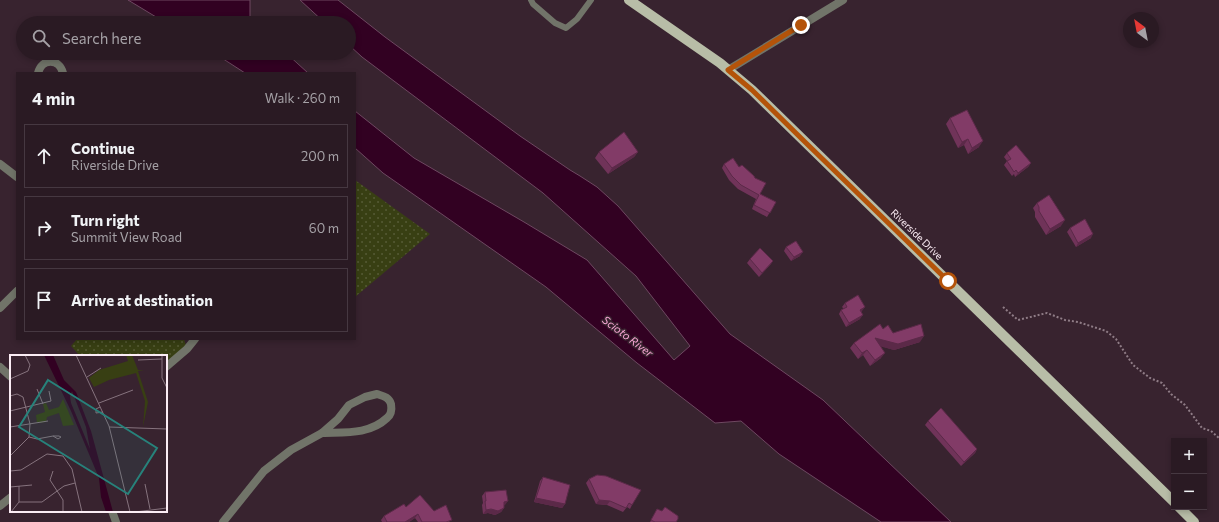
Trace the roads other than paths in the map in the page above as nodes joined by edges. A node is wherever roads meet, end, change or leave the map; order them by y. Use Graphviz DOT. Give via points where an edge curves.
graph roads {
  1 [pos="531,0"];
  2 [pos="591,0"];
  3 [pos="629,0"];
  4 [pos="843,0"];
  5 [pos="728,70"];
  6 [pos="38,72"];
  7 [pos="63,72"];
  8 [pos="0,164"];
  9 [pos="16,176"];
  10 [pos="16,292"];
  11 [pos="0,308"];
  12 [pos="194,340"];
  13 [pos="0,366"];
  14 [pos="167,366"];
  15 [pos="10,377"];
  16 [pos="322,433"];
  17 [pos="10,498"];
  18 [pos="1171,499"];
  19 [pos="0,506"];
  20 [pos="1182,510"];
  21 [pos="112,512"];
  22 [pos="116,522"];
  23 [pos="223,522"];
  24 [pos="1194,522"];
  1 -- 2 [label="lane" via="554,23 566,28 577,19"];
  3 -- 5 [label="main road, Riverside Drive"];
  4 -- 5 [label="street"];
  5 -- 18 [label="main road, Riverside Drive" via="814,150"];
  6 -- 7 [label="street" via="43,64 51,62 58,65"];
  8 -- 9 [label="street"];
  10 -- 11 [label="street"];
  12 -- 14 [label="street"];
  13 -- 15 [label="street"];
  16 -- 16 [label="street" via="370,429 390,416 390,401 377,394 365,396 350,405"];
  16 -- 23 [label="street" via="291,450 264,471"];
  17 -- 19 [label="street"];
  20 -- 24 [label="main road"];
  21 -- 22 [label="street"];
}
